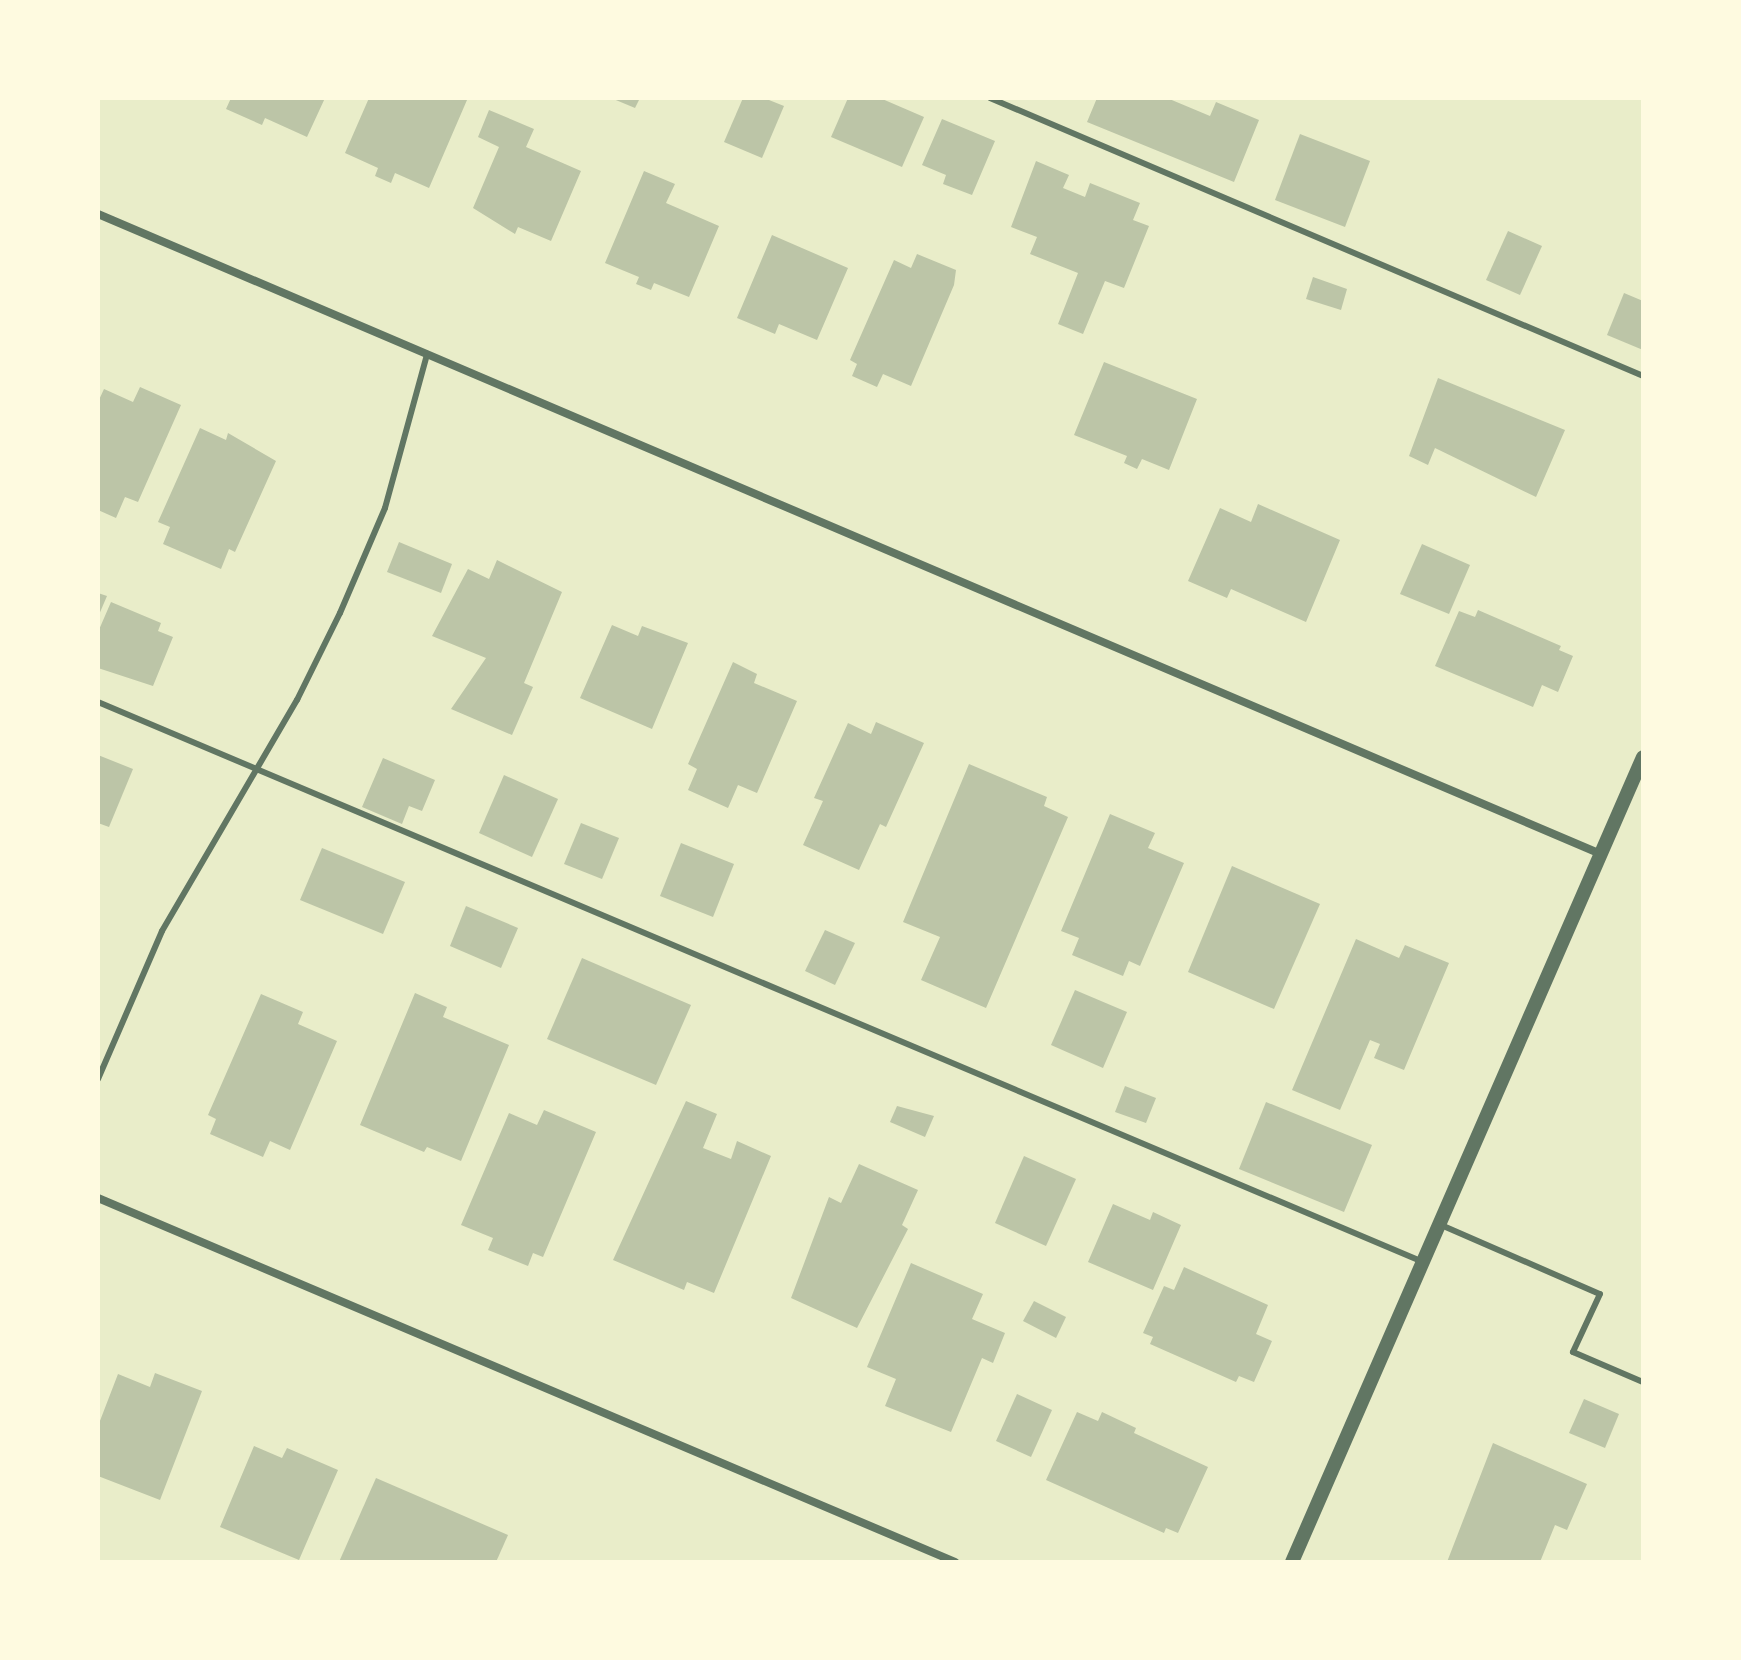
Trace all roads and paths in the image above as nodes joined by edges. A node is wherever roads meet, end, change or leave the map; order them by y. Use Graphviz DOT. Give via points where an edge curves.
graph roads {
  1 [pos="990,98"];
  2 [pos="98,214"];
  3 [pos="427,354"];
  4 [pos="1643,376"];
  5 [pos="98,702"];
  6 [pos="1642,761"];
  7 [pos="256,770"];
  8 [pos="1601,854"];
  9 [pos="98,1079"];
  10 [pos="98,1198"];
  11 [pos="1441,1225"];
  12 [pos="1423,1262"];
  13 [pos="1643,1382"];
  14 [pos="955,1562"];
  15 [pos="1292,1562"];
  1 -- 4 [label="lane"];
  2 -- 3 [label="street"];
  3 -- 7 [label="lane" via="385,508 366,555 303,688"];
  3 -- 8 [label="street"];
  5 -- 7 [label="lane"];
  6 -- 8 [label="street"];
  7 -- 9 [label="lane" via="162,931"];
  7 -- 12 [label="lane"];
  8 -- 11 [label="street"];
  10 -- 14 [label="street"];
  11 -- 12 [label="street"];
  11 -- 13 [label="lane" via="1600,1294 1573,1352"];
  12 -- 15 [label="street"];
}
